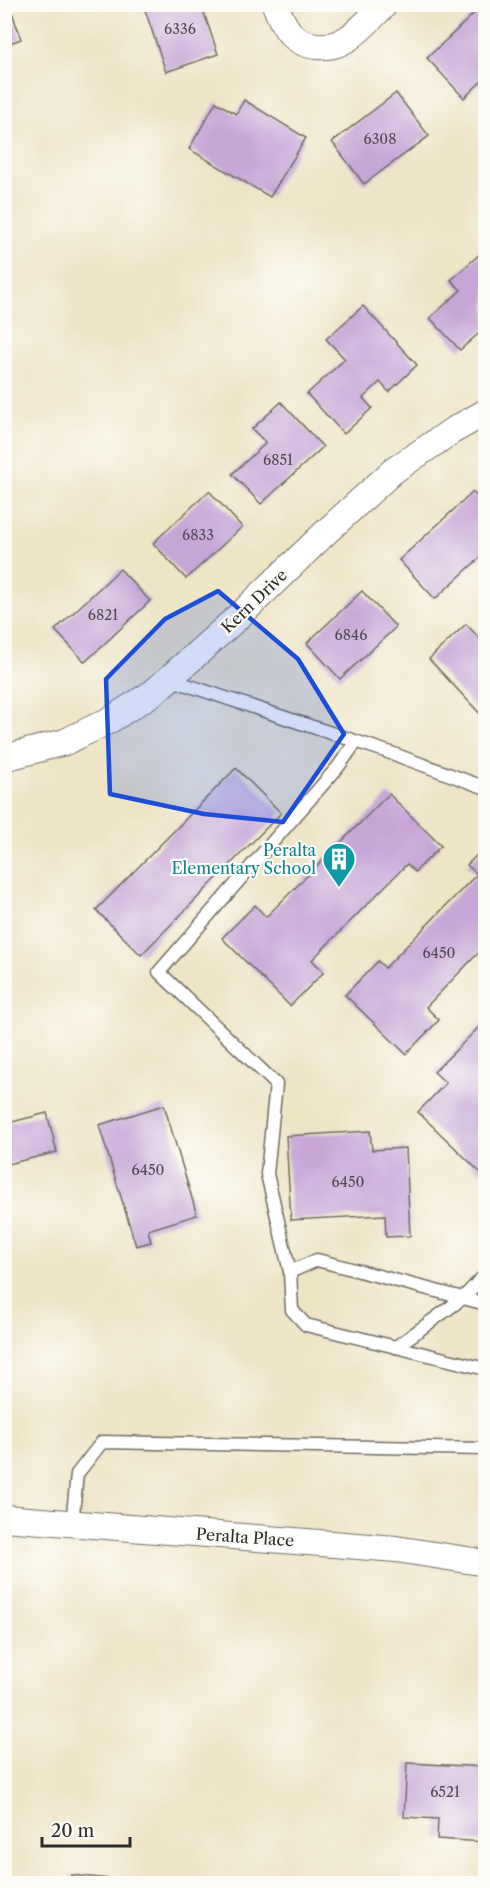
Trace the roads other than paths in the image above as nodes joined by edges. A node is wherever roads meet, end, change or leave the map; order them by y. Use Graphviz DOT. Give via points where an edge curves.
graph roads {
  1 [pos="275,4"];
  2 [pos="386,4"];
  3 [pos="486,412"];
  4 [pos="169,679"];
  5 [pos="356,742"];
  6 [pos="4,758"];
  7 [pos="486,788"];
  8 [pos="290,1272"];
  9 [pos="486,1274"];
  10 [pos="463,1298"];
  11 [pos="486,1304"];
  12 [pos="396,1347"];
  13 [pos="486,1369"];
  14 [pos="486,1449"];
  15 [pos="4,1518"];
  16 [pos="72,1524"];
  17 [pos="486,1563"];
  1 -- 2 [label="street" via="291,35 307,44 328,46 347,39"];
  3 -- 4 [label="street, Kern Drive" via="393,471"];
  4 -- 5 [label="lane"];
  4 -- 6 [label="street, Kern Drive" via="110,720 74,738"];
  5 -- 7 [label="lane"];
  5 -- 8 [label="lane" via="159,972 276,1084 267,1174"];
  8 -- 10 [label="lane" via="317,1260"];
  8 -- 12 [label="lane" via="292,1310 306,1325"];
  9 -- 10 [label="lane"];
  10 -- 11 [label="lane"];
  10 -- 12 [label="lane"];
  12 -- 13 [label="lane"];
  14 -- 16 [label="lane" via="102,1442 77,1474"];
  15 -- 16 [label="street, Peralta Place"];
  16 -- 17 [label="street, Peralta Place" via="396,1549"];
}
